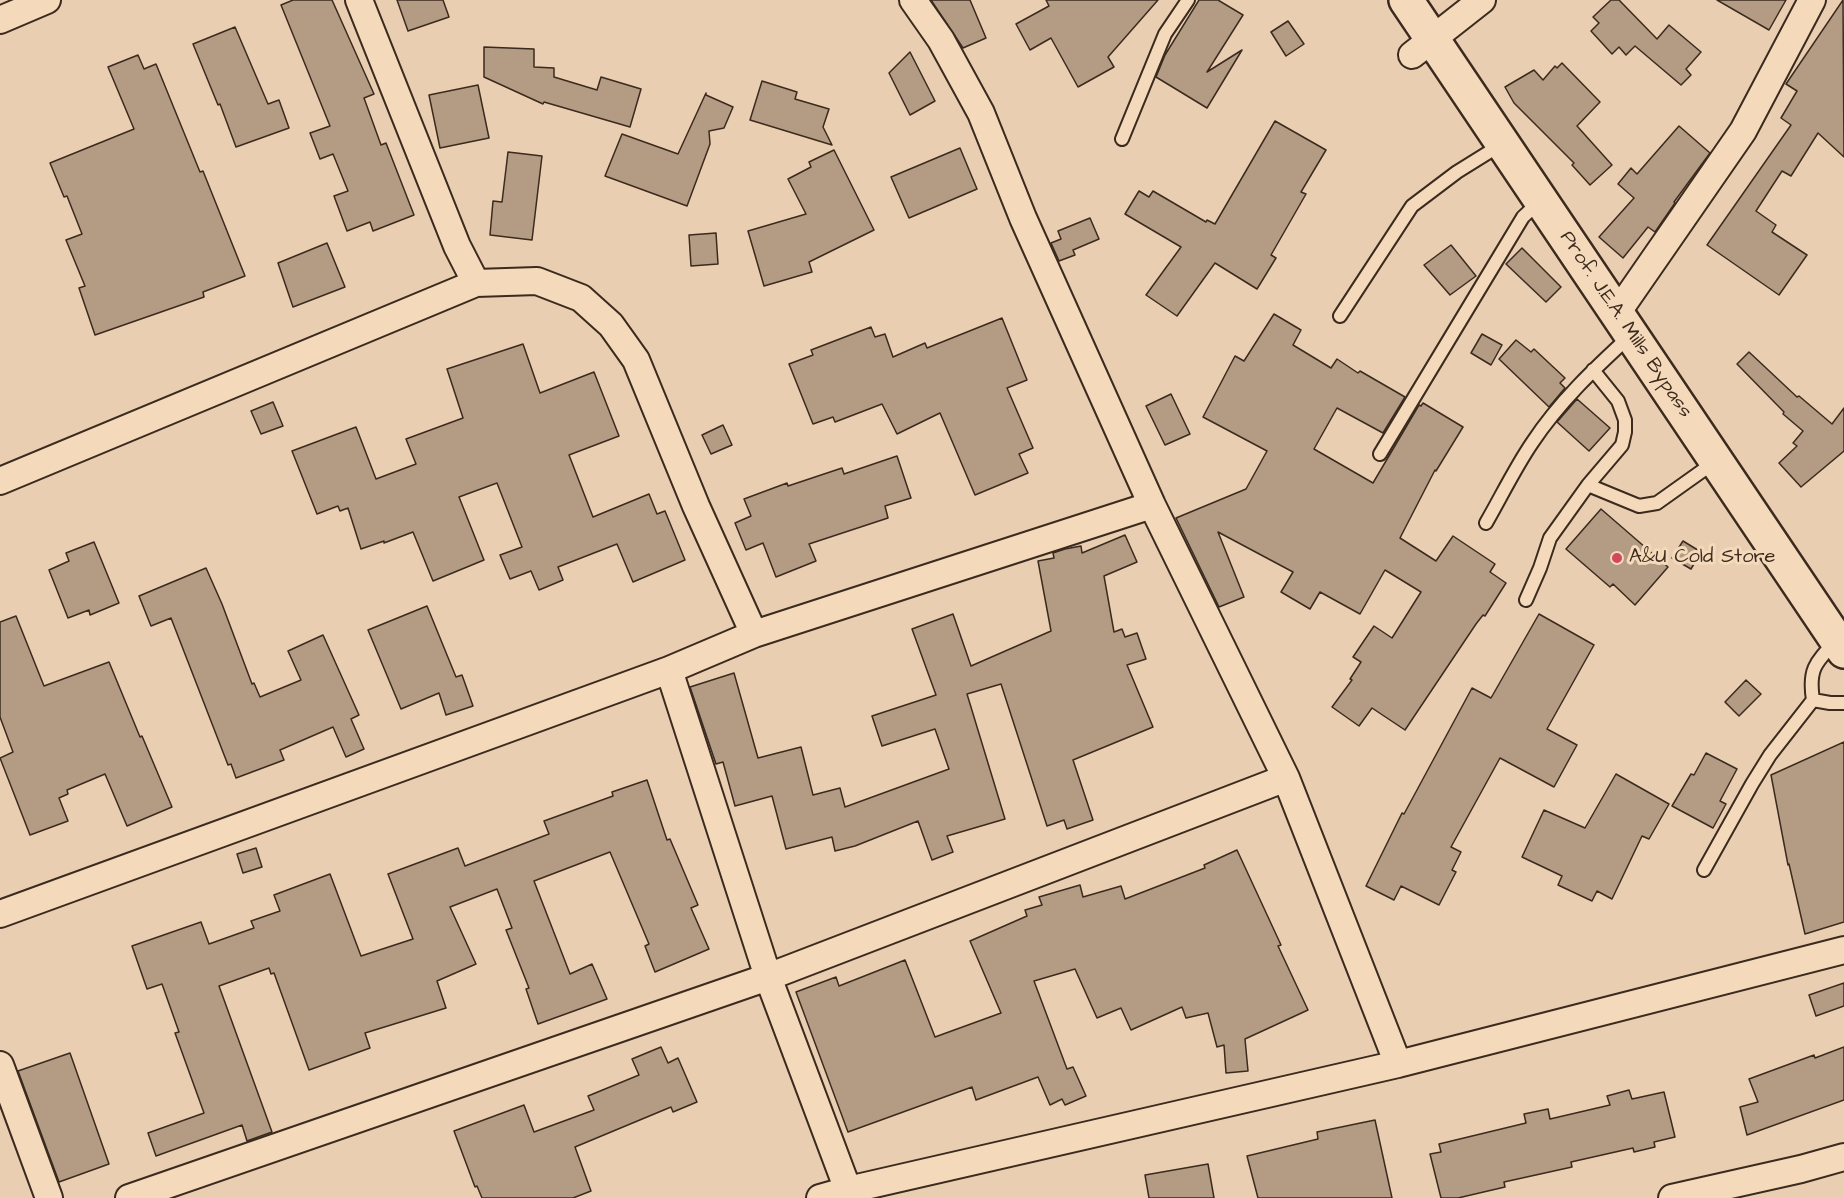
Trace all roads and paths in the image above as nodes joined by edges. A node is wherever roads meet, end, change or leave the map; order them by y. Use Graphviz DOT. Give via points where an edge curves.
graph roads {
  1 [pos="47,0"];
  2 [pos="359,0"];
  3 [pos="913,0"];
  4 [pos="1188,0"];
  5 [pos="1406,0"];
  6 [pos="1482,0"];
  7 [pos="1812,0"];
  8 [pos="0,20"];
  9 [pos="1422,47"];
  10 [pos="1122,139"];
  11 [pos="1503,143"];
  12 [pos="1541,200"];
  13 [pos="476,283"];
  14 [pos="1340,316"];
  15 [pos="1624,324"];
  16 [pos="1593,370"];
  17 [pos="1380,454"];
  18 [pos="1716,461"];
  19 [pos="0,481"];
  20 [pos="1588,485"];
  21 [pos="1152,505"];
  22 [pos="1486,523"];
  23 [pos="1526,600"];
  24 [pos="754,633"];
  25 [pos="1840,645"];
  26 [pos="669,670"];
  27 [pos="1813,700"];
  28 [pos="1844,703"];
  29 [pos="1286,778"];
  30 [pos="1704,870"];
  31 [pos="0,914"];
  32 [pos="1844,950"];
  33 [pos="768,977"];
  34 [pos="1398,1064"];
  35 [pos="0,1065"];
  36 [pos="1844,1157"];
  37 [pos="848,1190"];
  38 [pos="49,1198"];
  39 [pos="129,1198"];
  40 [pos="820,1198"];
  41 [pos="1672,1198"];
  1 -- 8 [label="street"];
  2 -- 13 [label="street" via="457,246"];
  3 -- 21 [label="street" via="941,40 981,113 1023,218"];
  4 -- 10 [label="lane" via="1165,34"];
  5 -- 9 [label="street, Prof. J.E.A. Mills Bypass"];
  6 -- 9 [label="street"];
  7 -- 15 [label="street" via="1743,131"];
  9 -- 11 [label="street, Prof. J.E.A. Mills Bypass"];
  11 -- 12 [label="street, Prof. J.E.A. Mills Bypass"];
  11 -- 14 [label="lane" via="1412,206"];
  12 -- 15 [label="street, Prof. J.E.A. Mills Bypass"];
  12 -- 17 [label="lane" via="1523,218"];
  13 -- 19 [label="street"];
  13 -- 24 [label="street" via="537,281 580,298 611,325 636,360 696,507"];
  15 -- 16 [label="lane"];
  15 -- 18 [label="street, Prof. J.E.A. Mills Bypass"];
  16 -- 20 [label="lane" via="1617,401 1625,432 1622,445"];
  16 -- 22 [label="lane" via="1530,445"];
  18 -- 20 [label="lane" via="1657,503 1639,506"];
  18 -- 25 [label="street, Prof. J.E.A. Mills Bypass"];
  20 -- 23 [label="lane" via="1550,538"];
  21 -- 24 [label="street"];
  21 -- 29 [label="street"];
  24 -- 26 [label="street"];
  25 -- 27 [label="lane" via="1818,659 1812,671"];
  26 -- 31 [label="street"];
  26 -- 33 [label="street"];
  27 -- 28 [label="lane"];
  27 -- 30 [label="lane" via="1770,754"];
  29 -- 33 [label="street"];
  29 -- 34 [label="street"];
  32 -- 34 [label="street"];
  33 -- 37 [label="street"];
  33 -- 39 [label="street"];
  34 -- 37 [label="street"];
  35 -- 38 [label="street"];
  36 -- 41 [label="street"];
  37 -- 40 [label="street"];
}
